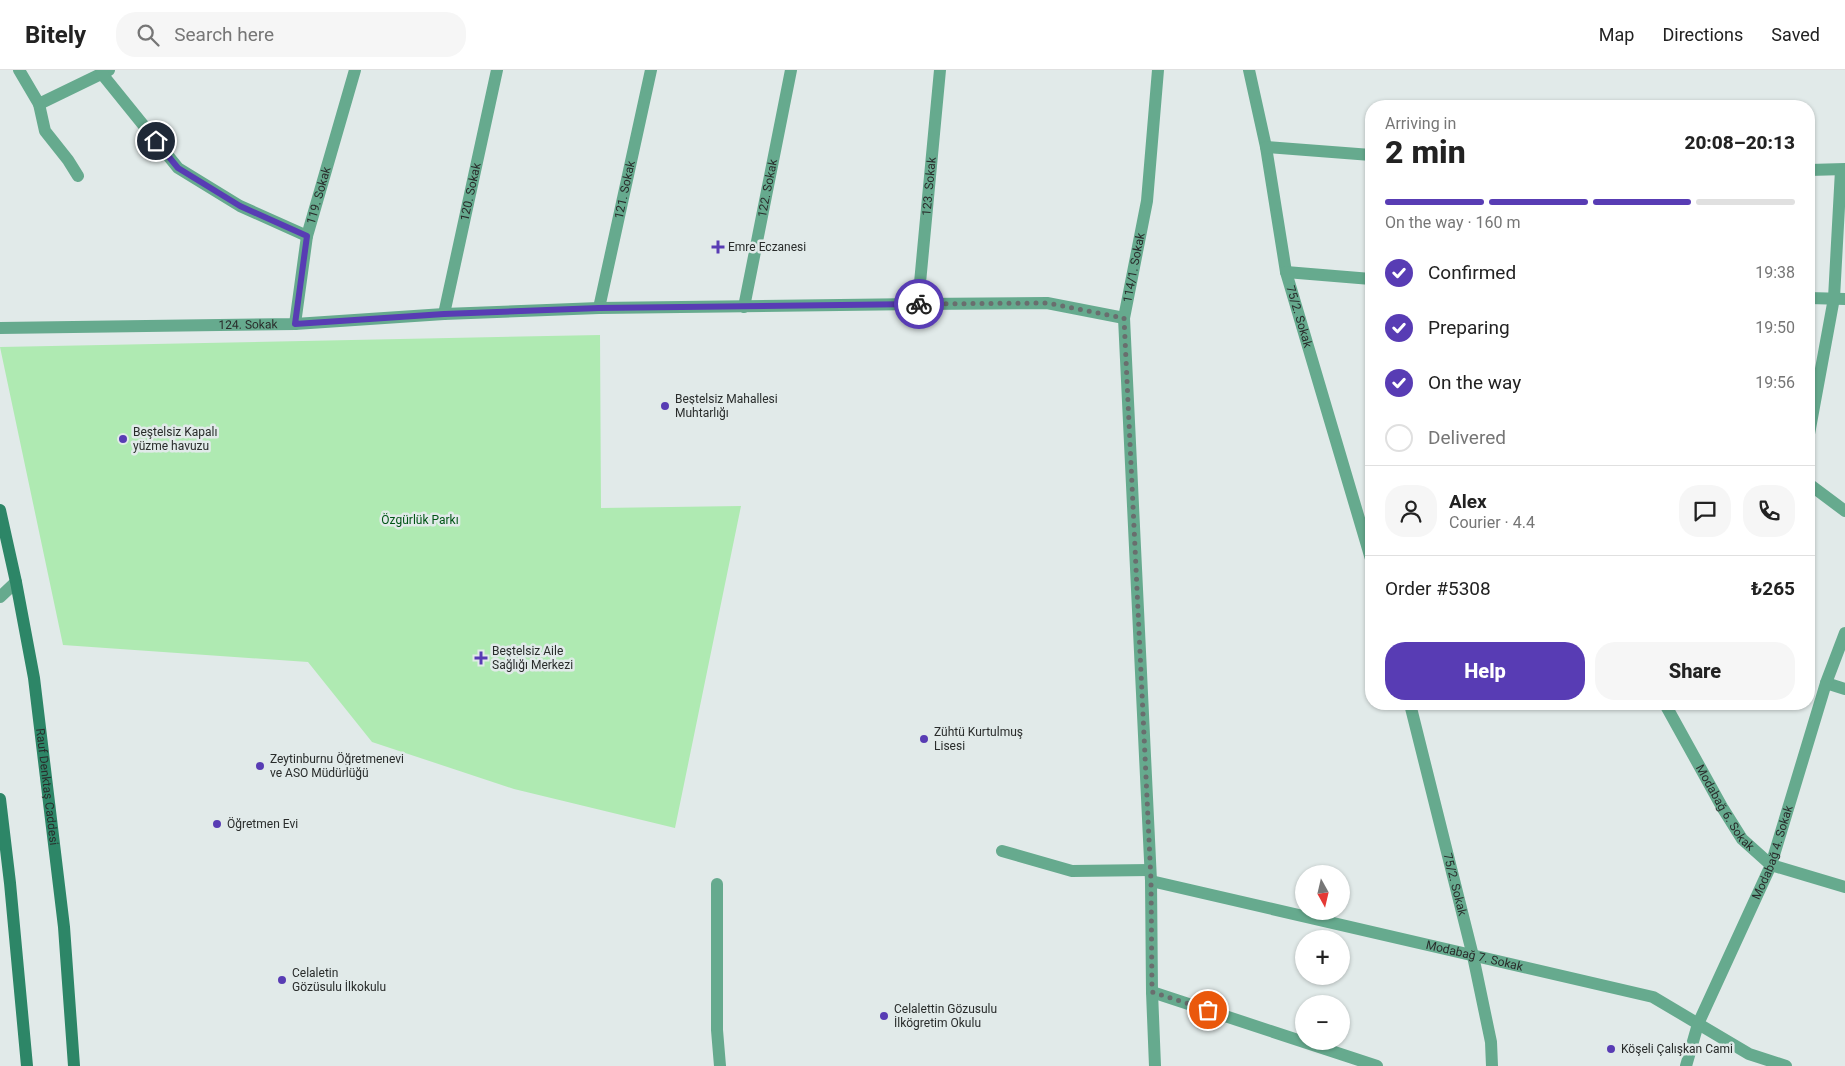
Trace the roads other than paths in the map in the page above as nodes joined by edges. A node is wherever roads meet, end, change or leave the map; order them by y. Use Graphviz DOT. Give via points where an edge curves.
graph roads {
  1 [pos="19,70"];
  2 [pos="355,70"];
  3 [pos="497,70"];
  4 [pos="652,70"];
  5 [pos="791,70"];
  6 [pos="940,70"];
  7 [pos="1158,70"];
  8 [pos="1249,70"];
  9 [pos="106,72"];
  10 [pos="39,104"];
  11 [pos="1266,147"];
  12 [pos="1365,155"];
  13 [pos="1815,170"];
  14 [pos="1843,170"];
  15 [pos="78,176"];
  16 [pos="307,236"];
  17 [pos="1286,272"];
  18 [pos="1365,279"];
  19 [pos="1815,298"];
  20 [pos="1840,299"];
  21 [pos="918,304"];
  22 [pos="744,307"];
  23 [pos="599,308"];
  24 [pos="444,314"];
  25 [pos="1124,318"];
  26 [pos="295,324"];
  27 [pos="0,328"];
  28 [pos="1815,408"];
  29 [pos="1815,488"];
  30 [pos="0,510"];
  31 [pos="1845,511"];
  32 [pos="1365,539"];
  33 [pos="16,582"];
  34 [pos="0,597"];
  35 [pos="1845,633"];
  36 [pos="1826,683"];
  37 [pos="1845,689"];
  38 [pos="1412,710"];
  39 [pos="1668,710"];
  40 [pos="0,799"];
  41 [pos="1002,851"];
  42 [pos="1771,865"];
  43 [pos="1151,876"];
  44 [pos="717,884"];
  45 [pos="1845,887"];
  46 [pos="1473,956"];
  47 [pos="1152,992"];
  48 [pos="1698,1024"];
  49 [pos="27,1066"];
  50 [pos="74,1066"];
  51 [pos="720,1066"];
  52 [pos="1155,1066"];
  53 [pos="1377,1066"];
  54 [pos="1492,1066"];
  55 [pos="1686,1066"];
  56 [pos="1786,1066"];
  1 -- 10 [label="street"];
  2 -- 16 [label="street, 119. Sokak"];
  3 -- 24 [label="street, 120. Sokak"];
  4 -- 23 [label="street, 121. Sokak"];
  5 -- 22 [label="street, 122. Sokak"];
  6 -- 21 [label="street, 123. Sokak"];
  7 -- 25 [label="street, 114/1. Sokak" via="1147,201"];
  8 -- 11 [label="street, 75/2. Sokak"];
  9 -- 10 [label="street"];
  9 -- 16 [label="street" via="178,168 240,206"];
  10 -- 15 [label="street" via="45,131"];
  11 -- 12 [label="street"];
  11 -- 17 [label="street, 75/2. Sokak"];
  13 -- 14 [label="street"];
  14 -- 20 [label="street"];
  16 -- 26 [label="street, 119. Sokak"];
  17 -- 18 [label="street"];
  17 -- 32 [label="street, 75/2. Sokak"];
  19 -- 20 [label="street"];
  20 -- 28 [label="street"];
  21 -- 22 [label="street, 124. Sokak"];
  21 -- 25 [label="street, 124. Sokak" via="1047,303"];
  22 -- 23 [label="street, 124. Sokak"];
  23 -- 24 [label="street, 124. Sokak"];
  24 -- 26 [label="street, 124. Sokak"];
  25 -- 43 [label="street, 114/1. Sokak"];
  26 -- 27 [label="street, 124. Sokak"];
  29 -- 31 [label="street"];
  30 -- 33 [label="main road, Rauf Denktaş Caddesi"];
  33 -- 34 [label="street"];
  33 -- 50 [label="main road, Rauf Denktaş Caddesi" via="34,678 64,927"];
  35 -- 36 [label="street, Modabağ 4. Sokak"];
  36 -- 37 [label="street"];
  36 -- 42 [label="street, Modabağ 4. Sokak"];
  38 -- 46 [label="street, 75/2. Sokak"];
  39 -- 42 [label="street, Modabağ 6. Sokak" via="1742,838"];
  40 -- 49 [label="main road"];
  41 -- 43 [label="street, Modabağ 7. Sokak" via="1072,871"];
  42 -- 45 [label="street, Modabağ 6. Sokak"];
  42 -- 48 [label="street, Modabağ 4. Sokak"];
  43 -- 46 [label="street, Modabağ 7. Sokak"];
  43 -- 47 [label="street, 114/1. Sokak"];
  44 -- 51 [label="street"];
  46 -- 48 [label="street, Modabağ 7. Sokak" via="1654,997"];
  46 -- 54 [label="street, 75/2. Sokak" via="1491,1042"];
  47 -- 52 [label="street, 114/1. Sokak"];
  47 -- 53 [label="street"];
  48 -- 55 [label="street, Modabağ 4. Sokak"];
  48 -- 56 [label="street, Modabağ 7. Sokak" via="1749,1054"];
}
